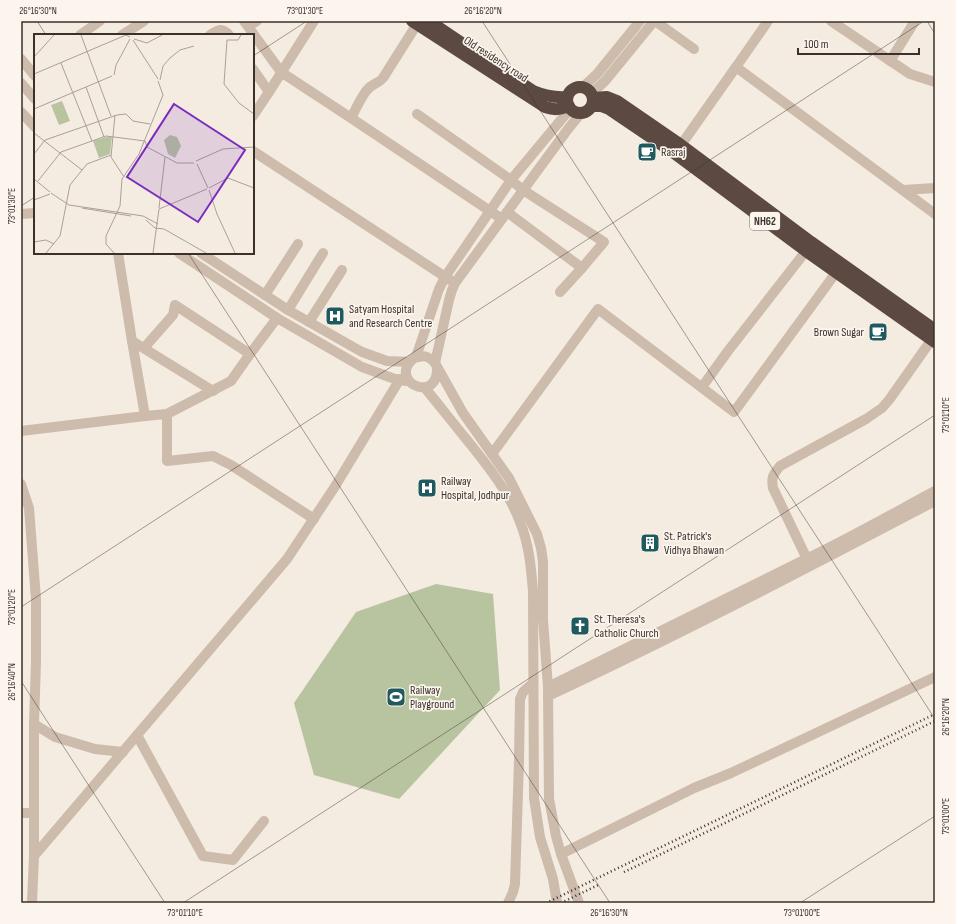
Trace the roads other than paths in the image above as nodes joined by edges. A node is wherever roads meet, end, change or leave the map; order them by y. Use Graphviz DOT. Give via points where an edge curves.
graph roads {
  1 [pos="100,21"];
  2 [pos="144,21"];
  3 [pos="314,21"];
  4 [pos="640,21"];
  5 [pos="655,21"];
  6 [pos="768,21"];
  7 [pos="831,21"];
  8 [pos="915,21"];
  9 [pos="419,22"];
  10 [pos="249,23"];
  11 [pos="81,34"];
  12 [pos="124,34"];
  13 [pos="212,34"];
  14 [pos="228,34"];
  15 [pos="694,49"];
  16 [pos="21,59"];
  17 [pos="890,61"];
  18 [pos="736,67"];
  19 [pos="33,70"];
  20 [pos="254,70"];
  21 [pos="281,72"];
  22 [pos="935,82"];
  23 [pos="21,83"];
  24 [pos="269,92"];
  25 [pos="590,96"];
  26 [pos="34,98"];
  27 [pos="572,106"];
  28 [pos="21,112"];
  29 [pos="254,114"];
  30 [pos="417,114"];
  31 [pos="351,118"];
  32 [pos="34,126"];
  33 [pos="681,145"];
  34 [pos="254,152"];
  35 [pos="511,180"];
  36 [pos="935,188"];
  37 [pos="523,190"];
  38 [pos="903,190"];
  39 [pos="490,211"];
  40 [pos="34,213"];
  41 [pos="21,214"];
  42 [pos="935,214"];
  43 [pos="505,216"];
  44 [pos="298,244"];
  45 [pos="806,251"];
  46 [pos="323,253"];
  47 [pos="118,254"];
  48 [pos="181,254"];
  49 [pos="203,254"];
  50 [pos="582,268"];
  51 [pos="839,268"];
  52 [pos="342,270"];
  53 [pos="445,277"];
  54 [pos="455,284"];
  55 [pos="560,292"];
  56 [pos="266,295"];
  57 [pos="288,310"];
  58 [pos="277,318"];
  59 [pos="309,322"];
  60 [pos="934,337"];
  61 [pos="132,341"];
  62 [pos="144,348"];
  63 [pos="250,354"];
  64 [pos="413,359"];
  65 [pos="436,366"];
  66 [pos="405,380"];
  67 [pos="702,387"];
  68 [pos="425,388"];
  69 [pos="213,391"];
  70 [pos="167,414"];
  71 [pos="145,416"];
  72 [pos="21,431"];
  73 [pos="492,454"];
  74 [pos="21,484"];
  75 [pos="935,491"];
  76 [pos="935,501"];
  77 [pos="314,519"];
  78 [pos="807,559"];
  79 [pos="534,671"];
  80 [pos="546,672"];
  81 [pos="935,677"];
  82 [pos="533,683"];
  83 [pos="548,692"];
  84 [pos="34,724"];
  85 [pos="137,735"];
  86 [pos="123,752"];
  87 [pos="34,812"];
  88 [pos="21,813"];
  89 [pos="264,821"];
  90 [pos="561,854"];
  91 [pos="34,856"];
  92 [pos="32,903"];
  93 [pos="508,903"];
  94 [pos="556,903"];
  95 [pos="579,903"];
  1 -- 11 [label="street"];
  2 -- 12 [label="street"];
  3 -- 21 [label="street"];
  4 -- 25 [label="street" via="597,74"];
  5 -- 15 [label="street"];
  5 -- 25 [label="street"];
  6 -- 18 [label="street"];
  7 -- 17 [label="street"];
  8 -- 17 [label="street"];
  9 -- 27 [label="highway, Old residency road" via="545,107 557,110"];
  9 -- 31 [label="street" via="383,78 366,91"];
  10 -- 21 [label="street"];
  13 -- 14 [label="street" via="221,29"];
  16 -- 19 [label="street"];
  17 -- 22 [label="street" via="910,74"];
  18 -- 33 [label="street"];
  18 -- 38 [label="street"];
  20 -- 24 [label="street"];
  21 -- 24 [label="street"];
  21 -- 31 [label="street"];
  23 -- 26 [label="street"];
  24 -- 29 [label="street"];
  25 -- 27 [label="highway" via="590,110 586,112"];
  25 -- 27 [label="highway" via="578,87 573,88 569,92"];
  25 -- 33 [label="highway, NH62" via="611,98"];
  25 -- 45 [label="highway, NH62" via="601,106 674,153"];
  27 -- 35 [label="street"];
  27 -- 37 [label="street"];
  28 -- 32 [label="street"];
  30 -- 35 [label="street"];
  31 -- 39 [label="street"];
  33 -- 51 [label="highway, NH62"];
  34 -- 53 [label="street"];
  35 -- 37 [label="street"];
  35 -- 39 [label="street"];
  36 -- 38 [label="street"];
  37 -- 43 [label="street"];
  37 -- 50 [label="street" via="604,242"];
  38 -- 42 [label="street"];
  39 -- 43 [label="street"];
  39 -- 53 [label="street"];
  40 -- 41 [label="street"];
  43 -- 50 [label="street"];
  43 -- 54 [label="street"];
  44 -- 56 [label="street"];
  45 -- 51 [label="highway, NH62"];
  45 -- 67 [label="street"];
  46 -- 57 [label="street"];
  47 -- 61 [label="street"];
  48 -- 58 [label="street"];
  49 -- 56 [label="street"];
  50 -- 55 [label="street"];
  51 -- 60 [label="highway, NH62"];
  51 -- 67 [label="street" via="734,412"];
  52 -- 59 [label="street"];
  53 -- 54 [label="street"];
  53 -- 64 [label="street"];
  54 -- 65 [label="street" via="449,300"];
  56 -- 57 [label="street"];
  57 -- 59 [label="street"];
  58 -- 63 [label="street"];
  58 -- 66 [label="street" via="362,367"];
  59 -- 64 [label="street" via="362,352 387,361"];
  60 -- 78 [label="street" via="882,408 866,420 780,466 773,474 773,488"];
  61 -- 62 [label="street"];
  61 -- 71 [label="street"];
  62 -- 63 [label="street" via="173,315 175,305"];
  62 -- 69 [label="street"];
  63 -- 69 [label="street" via="231,382"];
  64 -- 65 [label="street" via="425,356"];
  64 -- 66 [label="street" via="407,366"];
  65 -- 68 [label="street" via="438,375 435,381"];
  65 -- 73 [label="street" via="462,414"];
  66 -- 68 [label="street" via="416,387"];
  66 -- 77 [label="street"];
  67 -- 73 [label="street" via="598,310"];
  68 -- 79 [label="street" via="484,461 508,496 520,522 531,566"];
  69 -- 70 [label="street"];
  70 -- 71 [label="street"];
  70 -- 77 [label="street" via="167,461 213,456"];
  71 -- 72 [label="street"];
  73 -- 80 [label="street" via="509,478 526,510 541,548"];
  74 -- 84 [label="street" via="29,508 36,599"];
  75 -- 78 [label="street"];
  76 -- 83 [label="street" via="694,626 606,669"];
  77 -- 85 [label="street" via="287,559"];
  78 -- 83 [label="street" via="622,650"];
  79 -- 80 [label="street"];
  79 -- 82 [label="street"];
  80 -- 83 [label="street"];
  81 -- 90 [label="street" via="694,788"];
  82 -- 93 [label="street" via="523,692 520,700 515,884"];
  82 -- 94 [label="street" via="534,798 540,837 553,880"];
  83 -- 90 [label="street" via="549,800"];
  84 -- 86 [label="street" via="55,737 95,749"];
  84 -- 87 [label="street"];
  85 -- 86 [label="street"];
  85 -- 89 [label="street" via="203,856 233,860"];
  86 -- 91 [label="street"];
  87 -- 88 [label="street"];
  87 -- 91 [label="street"];
  90 -- 95 [label="street"];
  91 -- 92 [label="street"];
}
